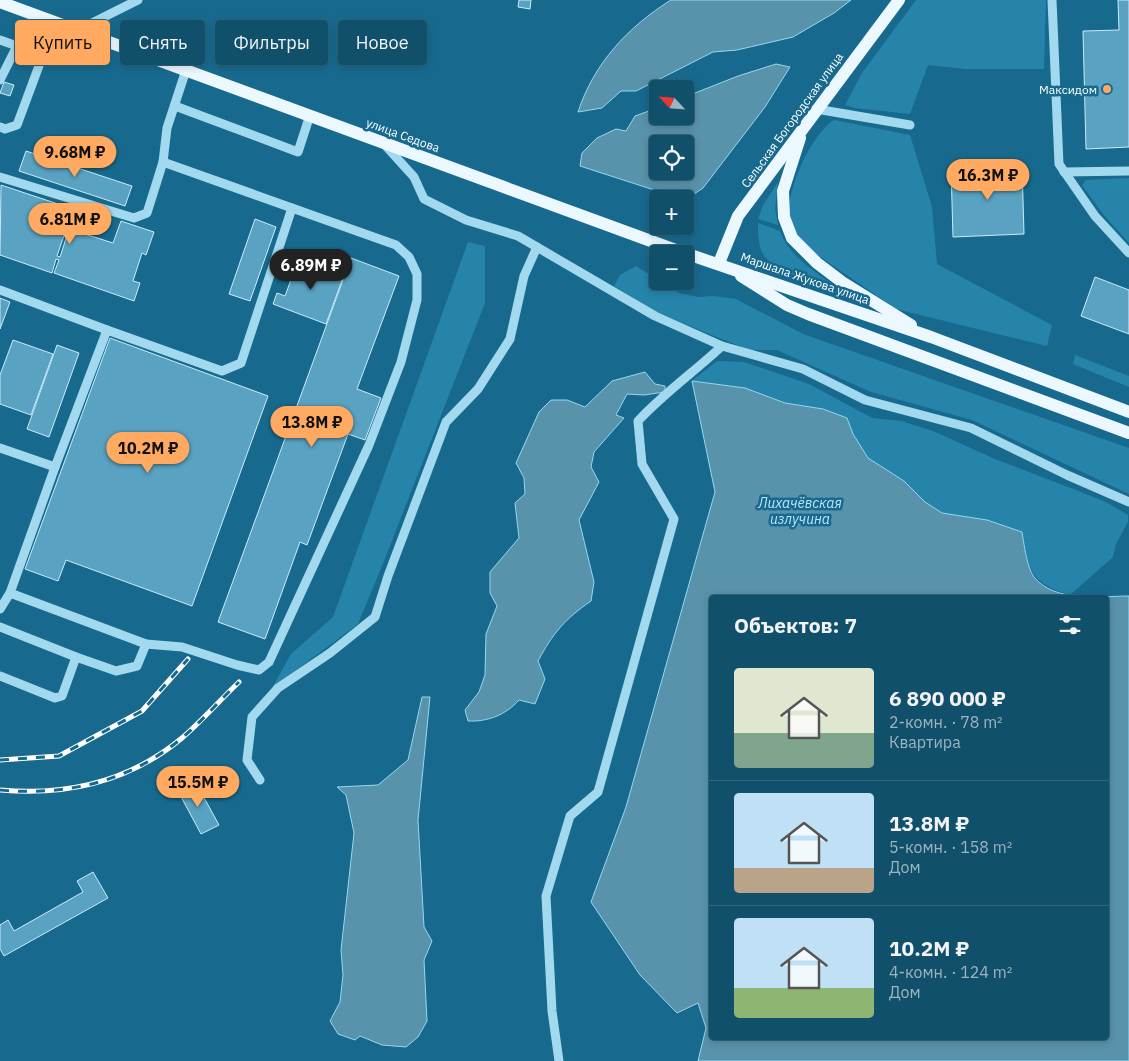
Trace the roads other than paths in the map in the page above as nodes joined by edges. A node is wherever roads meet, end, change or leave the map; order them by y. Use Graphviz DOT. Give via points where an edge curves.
graph roads {
  1 [pos="138,0"];
  2 [pos="899,0"];
  3 [pos="1052,0"];
  4 [pos="0,2"];
  5 [pos="45,20"];
  6 [pos="98,20"];
  7 [pos="0,40"];
  8 [pos="110,42"];
  9 [pos="15,45"];
  10 [pos="15,50"];
  11 [pos="39,65"];
  12 [pos="186,70"];
  13 [pos="0,80"];
  14 [pos="175,106"];
  15 [pos="816,109"];
  16 [pos="310,116"];
  17 [pos="910,125"];
  18 [pos="803,126"];
  19 [pos="0,127"];
  20 [pos="382,142"];
  21 [pos="162,162"];
  22 [pos="1129,171"];
  23 [pos="1064,172"];
  24 [pos="0,177"];
  25 [pos="292,208"];
  26 [pos="537,247"];
  27 [pos="1129,253"];
  28 [pos="719,263"];
  29 [pos="0,290"];
  30 [pos="107,330"];
  31 [pos="931,337"];
  32 [pos="722,346"];
  33 [pos="1129,412"];
  34 [pos="1129,433"];
  35 [pos="0,448"];
  36 [pos="55,467"];
  37 [pos="1129,502"];
  38 [pos="10,593"];
  39 [pos="0,609"];
  40 [pos="0,627"];
  41 [pos="146,644"];
  42 [pos="76,657"];
  43 [pos="0,676"];
  44 [pos="260,780"];
  45 [pos="559,1061"];
  1 -- 6 [label="street"];
  2 -- 15 [label="main road, Сельская Богородская улица"];
  3 -- 23 [label="street" via="1059,164"];
  4 -- 5 [label="main road"];
  7 -- 9 [label="street"];
  8 -- 12 [label="main road, улица Седова"];
  10 -- 13 [label="street"];
  11 -- 19 [label="street" via="17,124 5,129"];
  12 -- 14 [label="street"];
  12 -- 16 [label="main road, улица Седова"];
  14 -- 16 [label="street" via="298,152"];
  14 -- 21 [label="street" via="167,128"];
  15 -- 17 [label="street"];
  15 -- 18 [label="main road, Сельская Богородская улица"];
  16 -- 20 [label="main road, улица Седова"];
  18 -- 28 [label="main road, Сельская Богородская улица" via="738,216"];
  18 -- 31 [label="main road" via="783,191 784,217 792,238 842,282"];
  20 -- 26 [label="street" via="414,177 424,199 466,220 518,236"];
  20 -- 28 [label="main road, улица Седова"];
  21 -- 24 [label="street" via="147,212 134,218"];
  21 -- 25 [label="street"];
  22 -- 23 [label="street"];
  23 -- 27 [label="street" via="1095,216"];
  25 -- 30 [label="street" via="241,364 222,371"];
  25 -- 41 [label="street" via="396,245 409,257 417,274 417,300 401,362 369,444 269,662 259,670 182,646"];
  26 -- 32 [label="street" via="655,316"];
  26 -- 44 [label="street" via="524,276 510,339 478,388 446,422 375,617 278,688 252,717 247,760"];
  28 -- 31 [label="main road, Маршала Жукова улица"];
  28 -- 34 [label="main road, Маршала Жукова улица" via="787,305 808,314"];
  29 -- 30 [label="street"];
  30 -- 36 [label="street"];
  31 -- 33 [label="main road, Маршала Жукова улица"];
  32 -- 37 [label="street" via="803,369 865,400 971,428"];
  32 -- 45 [label="street" via="638,421 642,464 674,519 598,792 570,816 546,896 552,1011"];
  35 -- 36 [label="street"];
  36 -- 38 [label="street"];
  38 -- 39 [label="street"];
  38 -- 41 [label="street"];
  40 -- 42 [label="street"];
  41 -- 42 [label="street" via="137,666 116,671"];
  42 -- 43 [label="street" via="62,696 55,698"];
}
